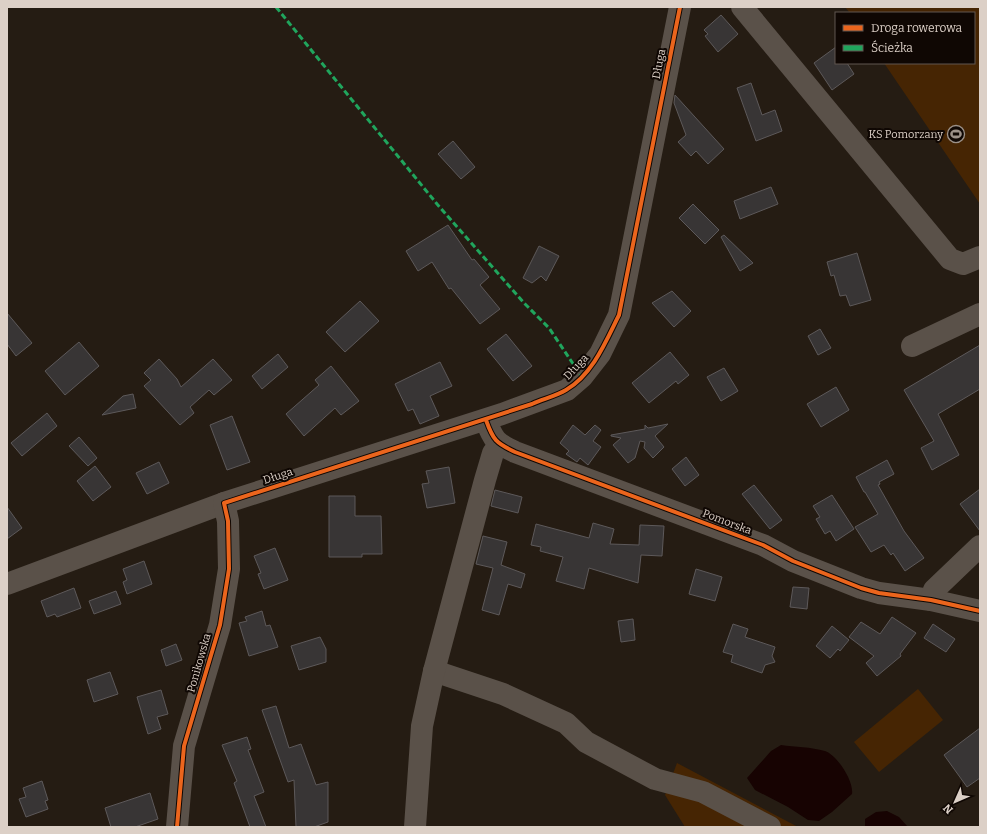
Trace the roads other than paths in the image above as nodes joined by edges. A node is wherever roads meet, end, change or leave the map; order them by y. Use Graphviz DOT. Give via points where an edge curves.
graph roads {
  1 [pos="680,7"];
  2 [pos="742,7"];
  3 [pos="980,257"];
  4 [pos="980,314"];
  5 [pos="912,346"];
  6 [pos="486,420"];
  7 [pos="499,445"];
  8 [pos="224,503"];
  9 [pos="980,546"];
  10 [pos="7,584"];
  11 [pos="931,600"];
  12 [pos="980,611"];
  13 [pos="434,672"];
  14 [pos="177,827"];
  15 [pos="415,827"];
  16 [pos="770,827"];
  1 -- 6 [label="street, Długa" via="619,315 600,354 582,377 567,390"];
  2 -- 3 [label="street" via="950,259 963,264"];
  4 -- 5 [label="street"];
  6 -- 7 [label="street" via="491,436"];
  6 -- 8 [label="street, Długa"];
  7 -- 11 [label="street, Pomorska" via="763,545 828,576 879,593"];
  7 -- 13 [label="street" via="493,453 485,480"];
  8 -- 10 [label="street, Długa"];
  8 -- 14 [label="street, Ponikowska" via="228,521 230,569 220,625 184,746"];
  9 -- 11 [label="street" via="934,590"];
  11 -- 12 [label="street, Pomorska"];
  13 -- 15 [label="street" via="422,726"];
  13 -- 16 [label="street" via="503,694 566,723 586,742 655,779 703,792"];
}
